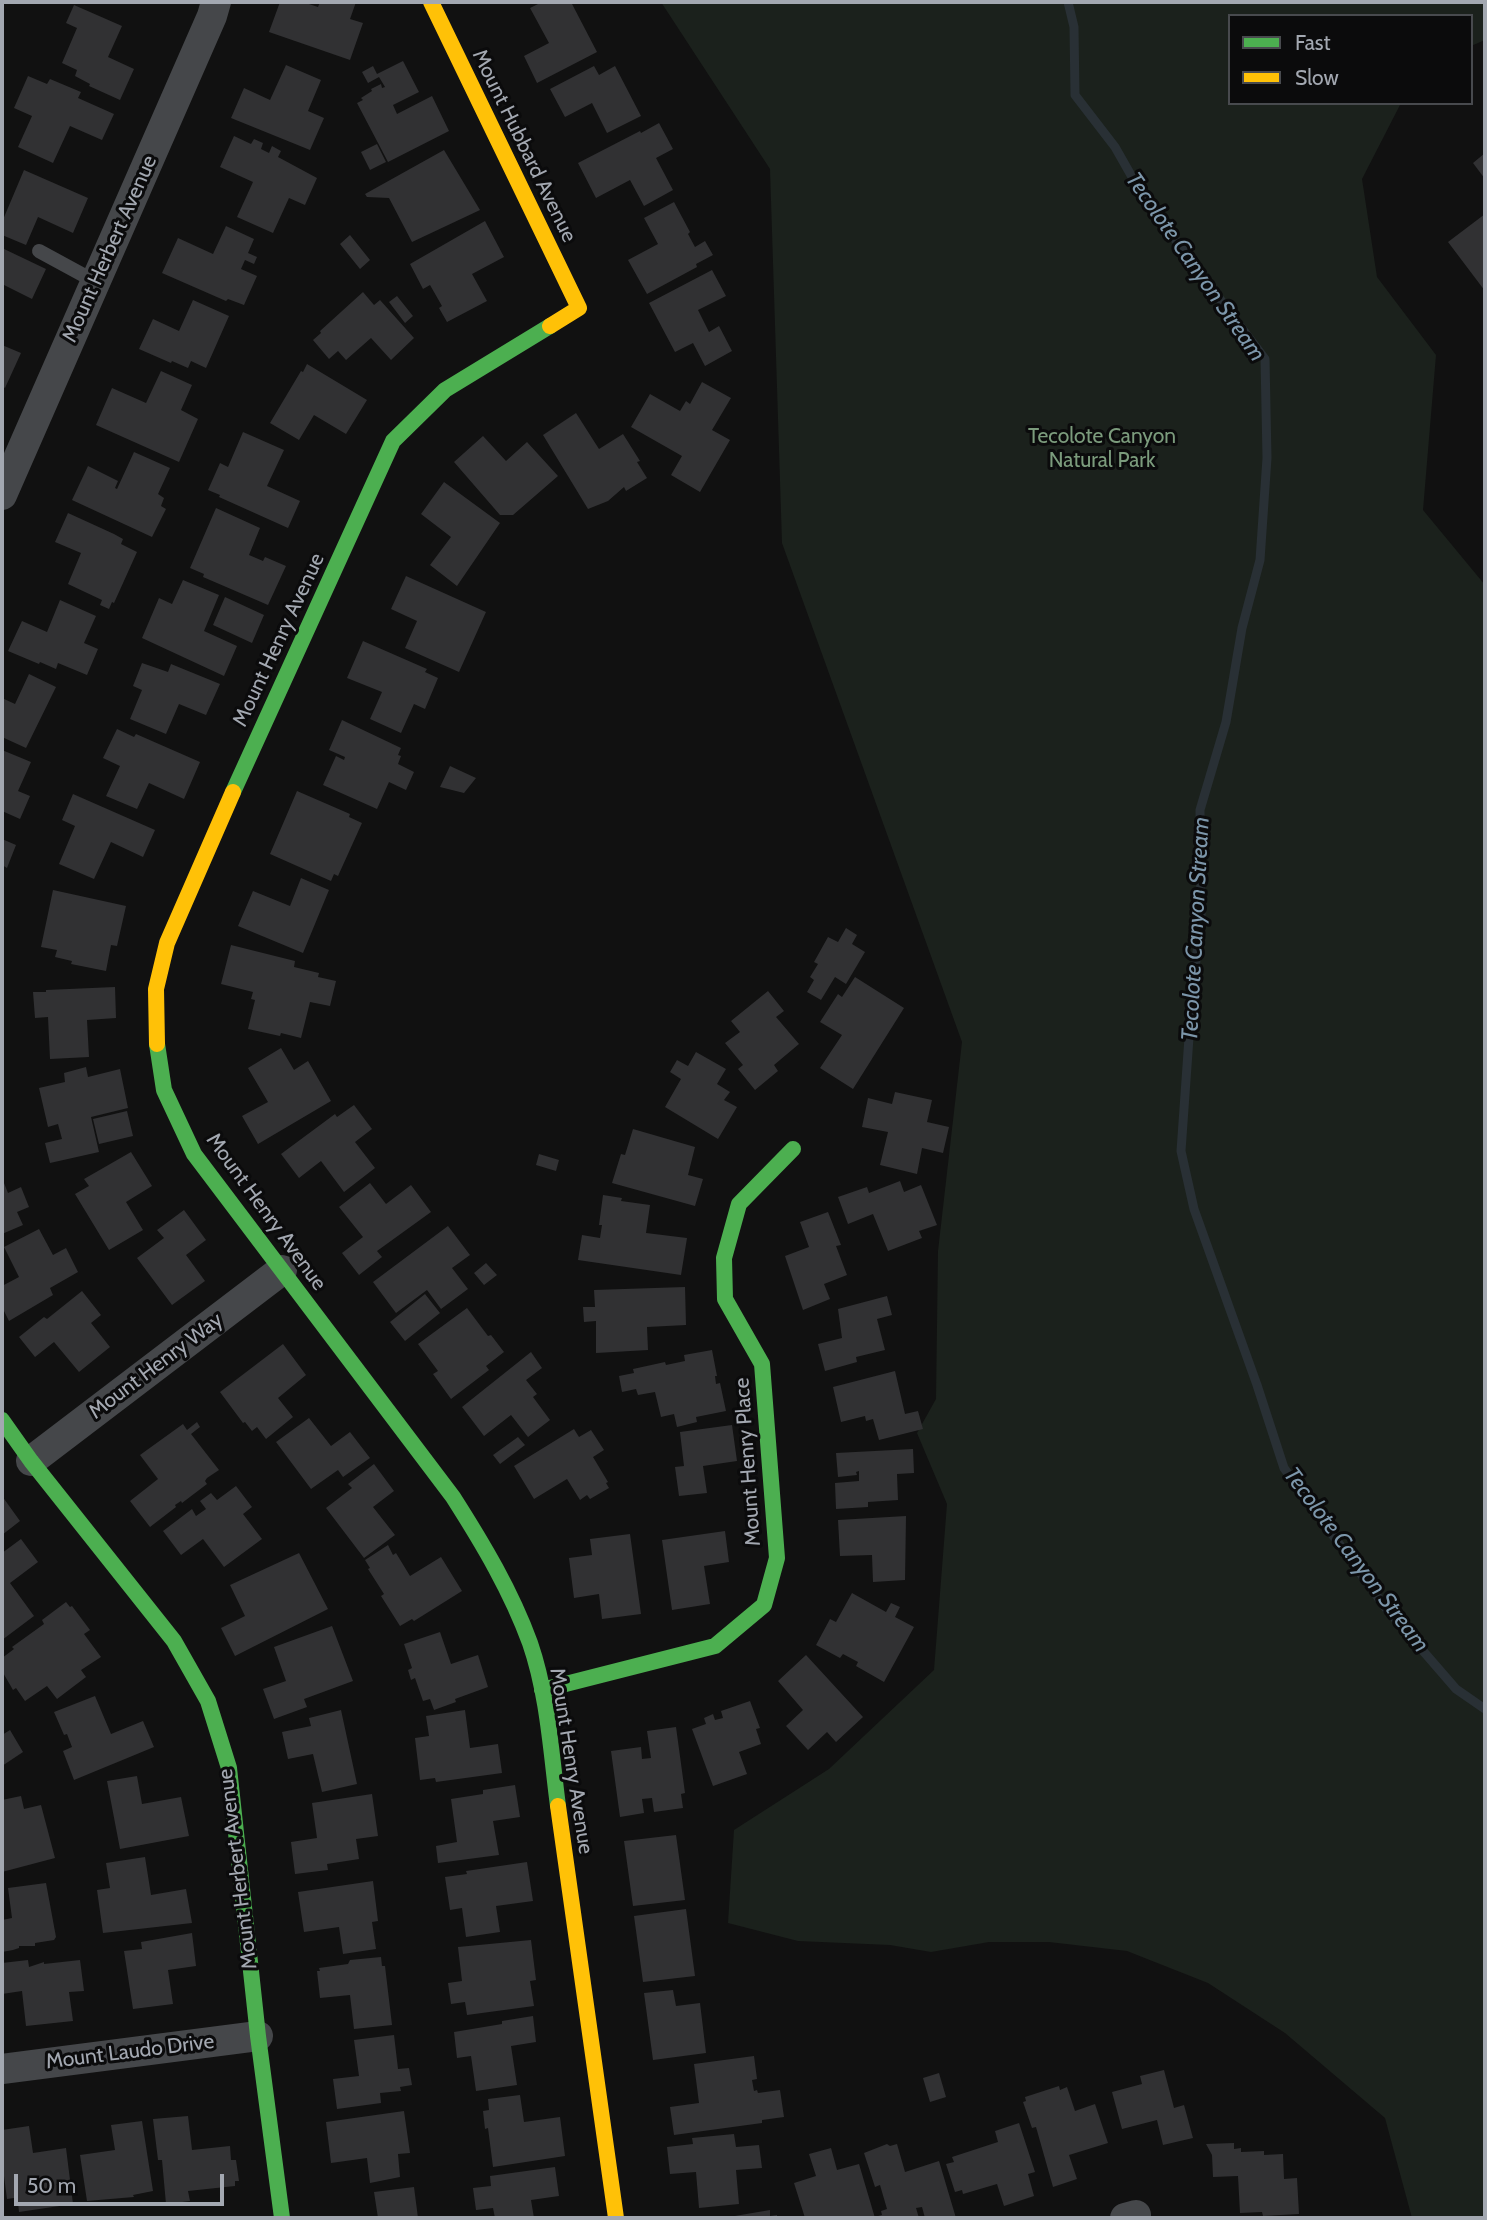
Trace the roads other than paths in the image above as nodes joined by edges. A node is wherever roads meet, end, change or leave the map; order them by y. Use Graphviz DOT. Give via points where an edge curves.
graph roads {
  1 [pos="216,2"];
  2 [pos="431,2"];
  3 [pos="39,251"];
  4 [pos="96,282"];
  5 [pos="579,308"];
  6 [pos="5,479"];
  7 [pos="793,1149"];
  8 [pos="282,1270"];
  9 [pos="2,1420"];
  10 [pos="31,1461"];
  11 [pos="542,1690"];
  12 [pos="257,2036"];
  13 [pos="2,2069"];
  14 [pos="282,2218"];
  15 [pos="615,2218"];
  1 -- 4 [label="street, Mount Herbert Avenue"];
  2 -- 5 [label="street, Mount Hubbard Avenue"];
  3 -- 4 [label="lane"];
  4 -- 6 [label="street, Mount Herbert Avenue"];
  5 -- 8 [label="street, Mount Henry Avenue" via="445,390 393,440 167,943 156,989 155,1032 164,1090 194,1154"];
  7 -- 11 [label="street, Mount Henry Place" via="739,1204 723,1258 724,1299 762,1364 777,1558 764,1605 716,1646"];
  8 -- 10 [label="street, Mount Henry Way"];
  8 -- 11 [label="street, Mount Henry Avenue" via="453,1497 491,1557 530,1644"];
  9 -- 10 [label="street, Mount Herbert Avenue"];
  10 -- 12 [label="street, Mount Herbert Avenue" via="174,1640 208,1701 229,1768"];
  11 -- 15 [label="street, Mount Henry Avenue"];
  12 -- 13 [label="street, Mount Laudo Drive"];
  12 -- 14 [label="street, Mount Herbert Avenue"];
}
